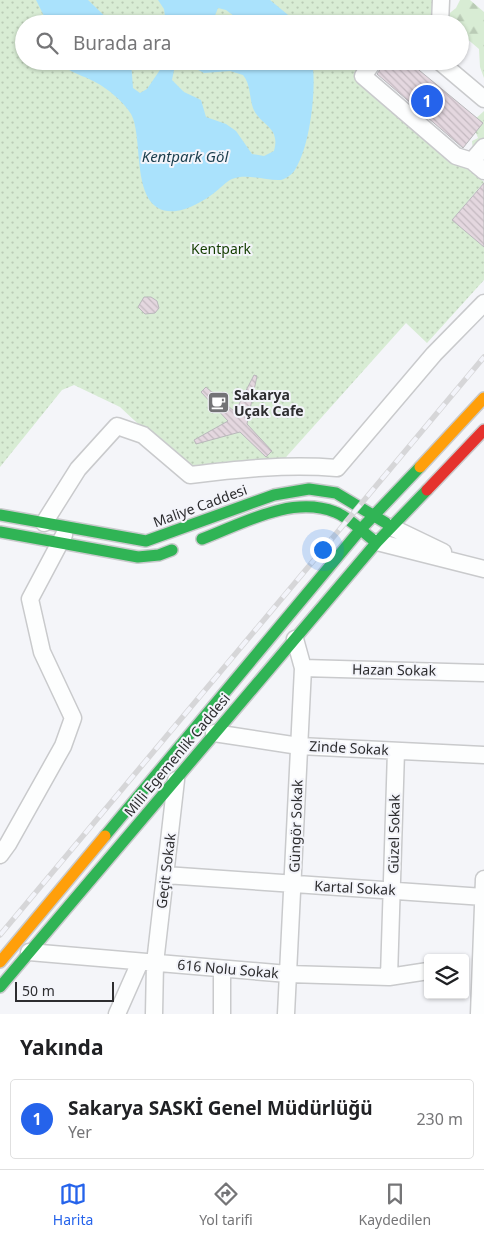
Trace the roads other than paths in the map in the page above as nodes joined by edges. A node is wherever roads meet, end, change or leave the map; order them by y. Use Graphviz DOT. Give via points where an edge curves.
graph roads {
  1 [pos="442,0"];
  2 [pos="441,15"];
  3 [pos="367,70"];
  4 [pos="453,70"];
  5 [pos="484,99"];
  6 [pos="484,147"];
  7 [pos="478,166"];
  8 [pos="484,303"];
  9 [pos="484,398"];
  10 [pos="484,430"];
  11 [pos="0,515"];
  12 [pos="374,515"];
  13 [pos="44,523"];
  14 [pos="392,527"];
  15 [pos="68,528"];
  16 [pos="360,530"];
  17 [pos="0,532"];
  18 [pos="377,542"];
  19 [pos="60,544"];
  20 [pos="458,561"];
  21 [pos="484,569"];
  22 [pos="295,640"];
  23 [pos="303,668"];
  24 [pos="484,672"];
  25 [pos="214,733"];
  26 [pos="299,746"];
  27 [pos="396,751"];
  28 [pos="484,755"];
  29 [pos="176,780"];
  30 [pos="0,855"];
  31 [pos="165,874"];
  32 [pos="484,879"];
  33 [pos="294,885"];
  34 [pos="392,889"];
  35 [pos="483,897"];
  36 [pos="29,952"];
  37 [pos="0,962"];
  38 [pos="147,962"];
  39 [pos="476,964"];
  40 [pos="222,969"];
  41 [pos="424,972"];
  42 [pos="288,974"];
  43 [pos="389,976"];
  44 [pos="0,987"];
  45 [pos="117,1014"];
  46 [pos="154,1014"];
  47 [pos="222,1014"];
  48 [pos="286,1014"];
  49 [pos="479,1014"];
  1 -- 2 [label="street"];
  3 -- 7 [label="street" via="363,76 456,156"];
  4 -- 5 [label="street"];
  6 -- 7 [label="street"];
  8 -- 13 [label="street" via="434,354 336,468 264,466 190,475 143,435 117,426 78,469"];
  9 -- 12 [label="main road"];
  10 -- 14 [label="main road"];
  11 -- 13 [label="main road, Maliye Caddesi"];
  12 -- 14 [label="main road, Maliye Caddesi"];
  12 -- 15 [label="main road, Maliye Caddesi" via="336,493 309,488 260,500 146,541"];
  12 -- 16 [label="main road, Milli Egemenlik Caddesi"];
  13 -- 15 [label="main road, Maliye Caddesi"];
  14 -- 18 [label="main road, Milli Egemenlik Caddesi"];
  14 -- 20 [label="street"];
  15 -- 19 [label="street"];
  16 -- 18 [label="main road"];
  16 -- 19 [label="main road" via="337,513 308,505 284,509 159,555 138,556"];
  16 -- 37 [label="main road, Milli Egemenlik Caddesi"];
  17 -- 19 [label="main road"];
  18 -- 20 [label="street"];
  18 -- 22 [label="main road, Milli Egemenlik Caddesi"];
  19 -- 30 [label="street" via="30,599 42,652 73,718 63,746"];
  20 -- 21 [label="street"];
  22 -- 23 [label="street, Güngör Sokak"];
  22 -- 25 [label="main road, Milli Egemenlik Caddesi"];
  23 -- 24 [label="street, Hazan Sokak"];
  23 -- 26 [label="street, Güngör Sokak"];
  25 -- 26 [label="street, Zinde Sokak"];
  25 -- 29 [label="main road, Milli Egemenlik Caddesi"];
  26 -- 27 [label="street, Zinde Sokak"];
  26 -- 33 [label="street, Güngör Sokak"];
  27 -- 28 [label="street, Zinde Sokak"];
  27 -- 34 [label="street, Güzel Sokak"];
  29 -- 31 [label="street, Geçit Sokak"];
  29 -- 36 [label="main road, Milli Egemenlik Caddesi"];
  31 -- 33 [label="street, Kartal Sokak"];
  31 -- 38 [label="street, Geçit Sokak"];
  32 -- 35 [label="street"];
  33 -- 34 [label="street, Kartal Sokak"];
  33 -- 42 [label="street, Güngör Sokak"];
  34 -- 35 [label="street, Kartal Sokak"];
  34 -- 43 [label="street, Güzel Sokak"];
  35 -- 39 [label="street"];
  36 -- 38 [label="street, 616 Nolu Sokak"];
  36 -- 44 [label="main road, Milli Egemenlik Caddesi"];
  38 -- 40 [label="street, 616 Nolu Sokak"];
  38 -- 45 [label="street, Geçit Sokak"];
  38 -- 46 [label="street"];
  39 -- 49 [label="street"];
  40 -- 42 [label="street, 616 Nolu Sokak"];
  40 -- 47 [label="street"];
  41 -- 43 [label="street, 616 Nolu Sokak"];
  42 -- 43 [label="street, 616 Nolu Sokak"];
  42 -- 48 [label="street, Güngör Sokak"];
}
